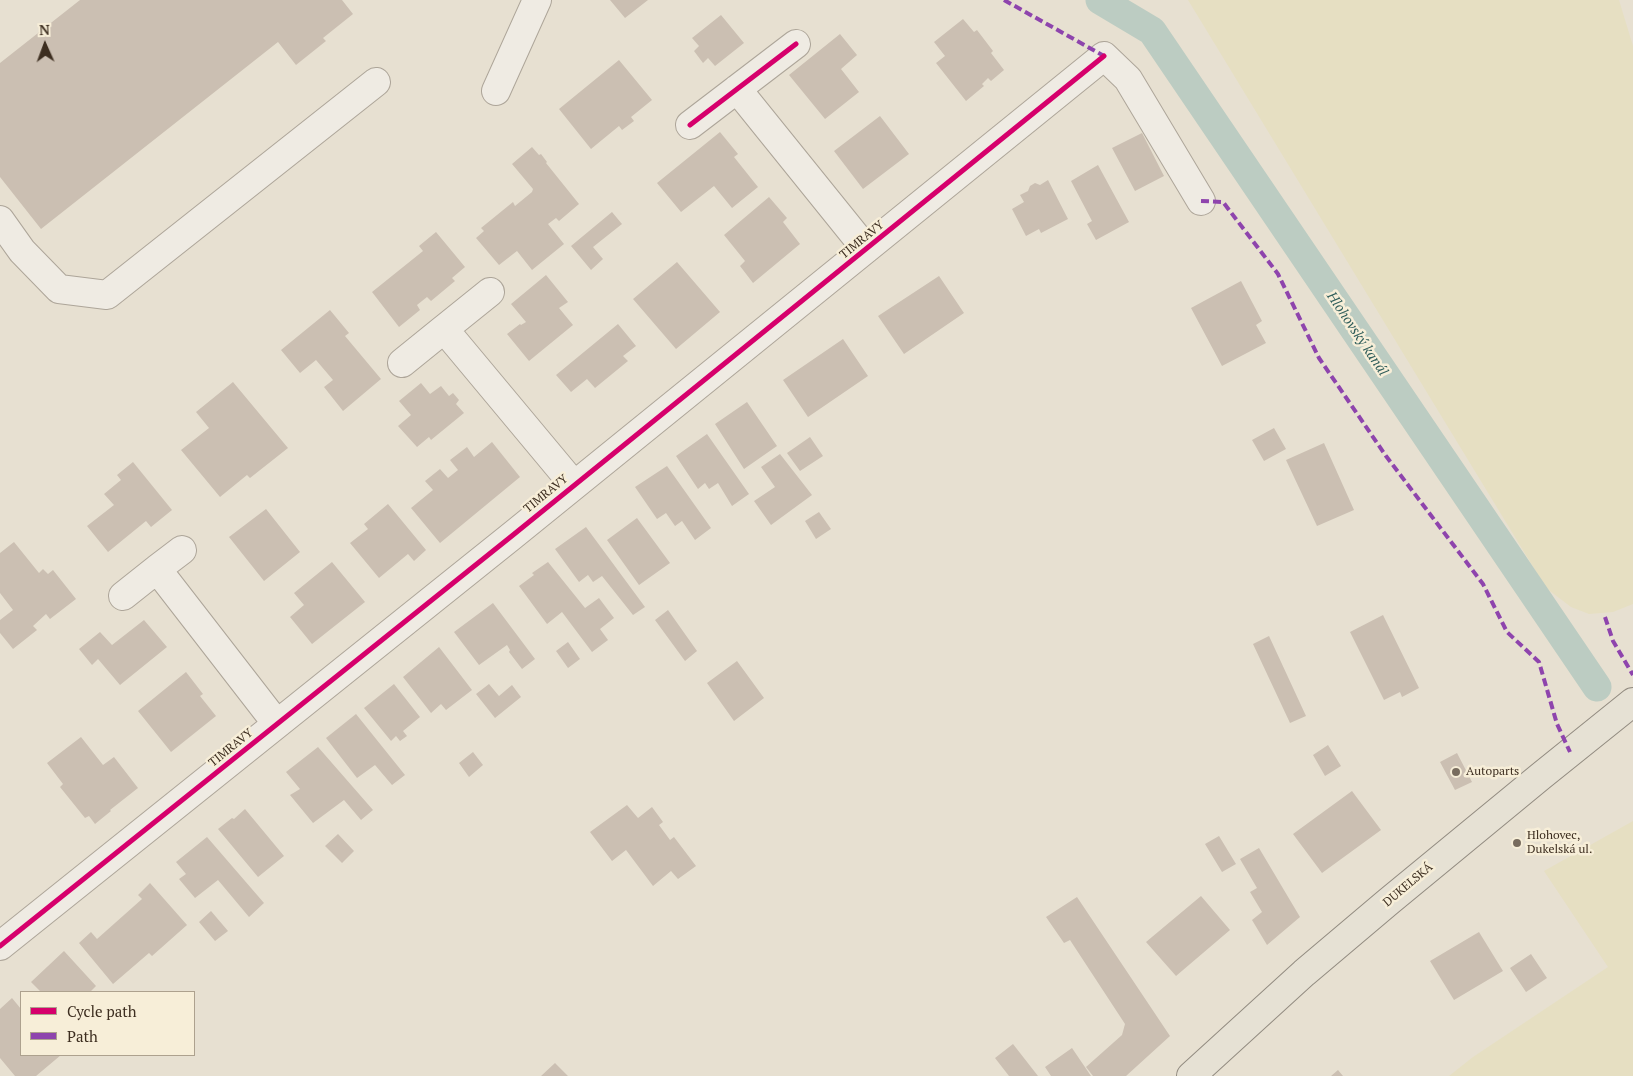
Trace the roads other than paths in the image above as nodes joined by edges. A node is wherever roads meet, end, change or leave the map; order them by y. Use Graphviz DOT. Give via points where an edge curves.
graph roads {
  1 [pos="537,0"];
  2 [pos="796,44"];
  3 [pos="376,82"];
  4 [pos="737,89"];
  5 [pos="496,91"];
  6 [pos="690,126"];
  7 [pos="1202,201"];
  8 [pos="0,220"];
  9 [pos="866,249"];
  10 [pos="490,292"];
  11 [pos="444,329"];
  12 [pos="402,363"];
  13 [pos="574,485"];
  14 [pos="182,550"];
  15 [pos="158,569"];
  16 [pos="123,596"];
  17 [pos="1633,702"];
  18 [pos="277,724"];
  19 [pos="0,946"];
  20 [pos="1191,1076"];
  1 -- 5 [label="street"];
  2 -- 4 [label="street"];
  3 -- 8 [label="street" via="107,295 59,289 22,251"];
  4 -- 6 [label="street"];
  4 -- 9 [label="street, TIMRAVY"];
  7 -- 9 [label="street, TIMRAVY" via="1128,80 1104,56"];
  9 -- 13 [label="street, TIMRAVY"];
  10 -- 11 [label="street"];
  11 -- 12 [label="street"];
  11 -- 13 [label="street, TIMRAVY"];
  13 -- 18 [label="street, TIMRAVY"];
  14 -- 15 [label="street"];
  15 -- 16 [label="street"];
  15 -- 18 [label="street"];
  17 -- 20 [label="main road, DUKELSKÁ" via="1304,973"];
  18 -- 19 [label="street, TIMRAVY"];
}
